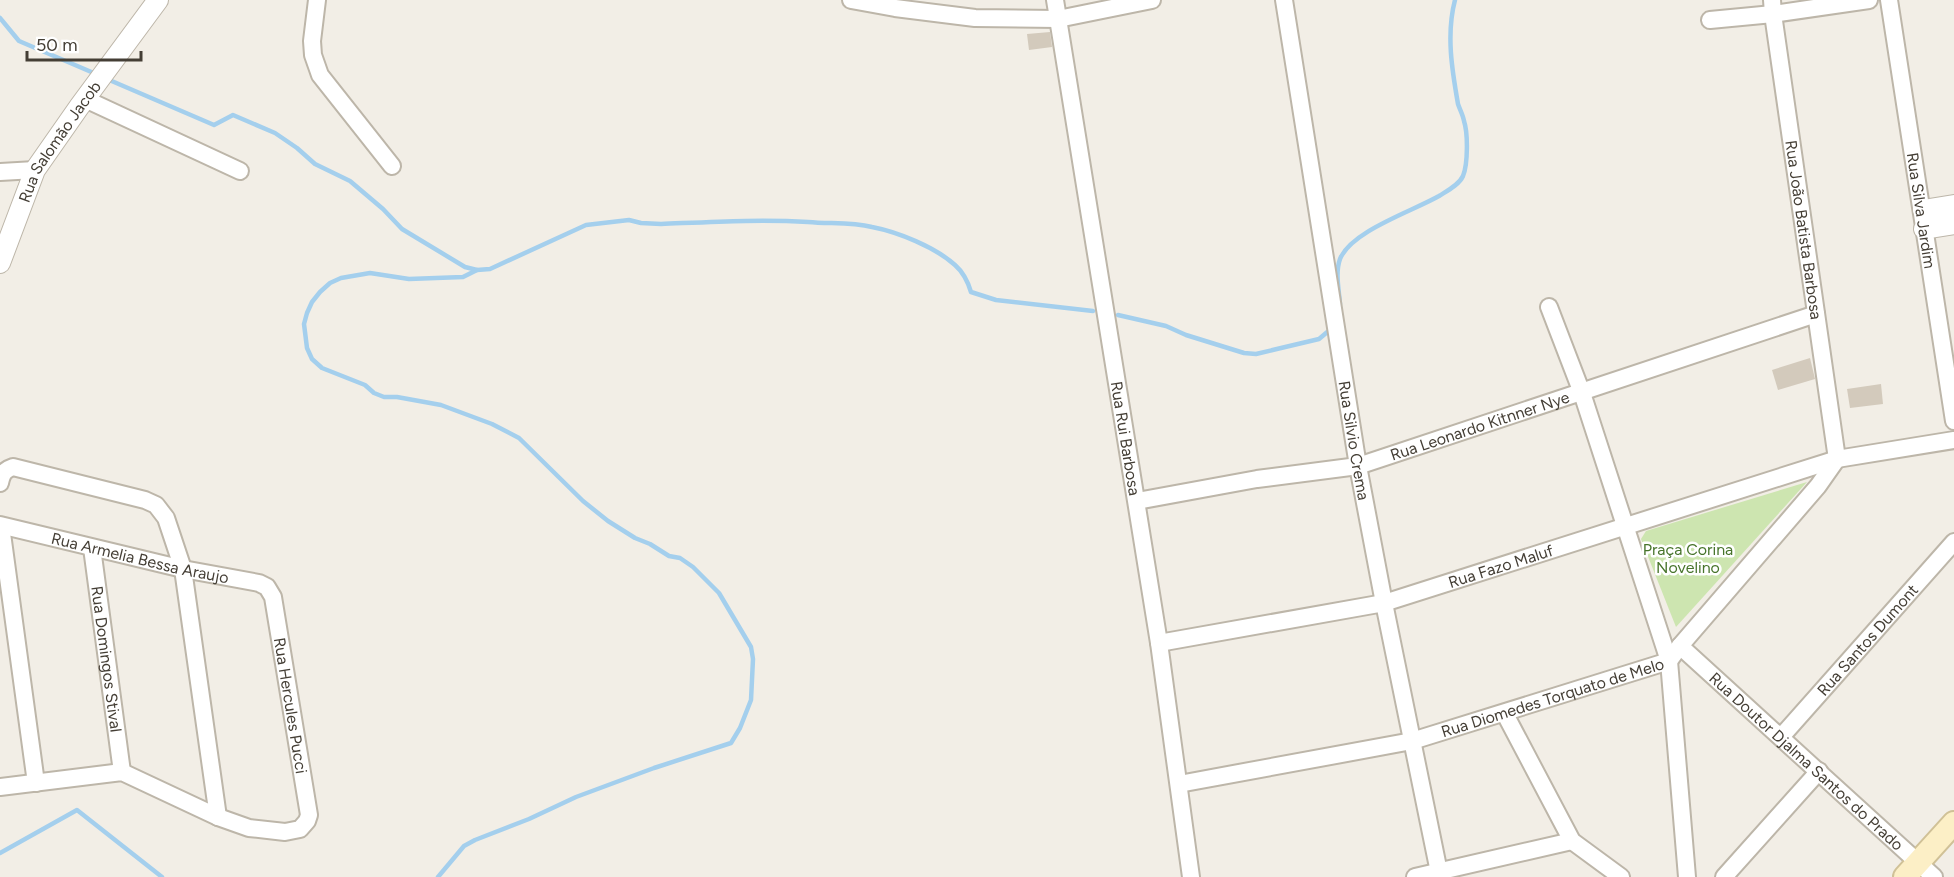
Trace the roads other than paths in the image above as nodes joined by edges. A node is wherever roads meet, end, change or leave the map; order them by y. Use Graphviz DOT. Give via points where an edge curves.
graph roads {
  1 [pos="158,0"];
  2 [pos="317,0"];
  3 [pos="851,0"];
  4 [pos="1055,0"];
  5 [pos="1152,0"];
  6 [pos="1284,0"];
  7 [pos="1869,0"];
  8 [pos="1889,0"];
  9 [pos="1772,5"];
  10 [pos="1058,19"];
  11 [pos="1710,20"];
  12 [pos="85,99"];
  13 [pos="392,166"];
  14 [pos="35,170"];
  15 [pos="240,171"];
  16 [pos="0,172"];
  17 [pos="1954,205"];
  18 [pos="1924,220"];
  19 [pos="1954,224"];
  20 [pos="0,263"];
  21 [pos="1549,307"];
  22 [pos="1816,314"];
  23 [pos="1582,393"];
  24 [pos="1954,420"];
  25 [pos="1954,440"];
  26 [pos="1837,459"];
  27 [pos="1358,466"];
  28 [pos="0,483"];
  29 [pos="1137,501"];
  30 [pos="1626,525"];
  31 [pos="0,526"];
  32 [pos="1954,542"];
  33 [pos="92,548"];
  34 [pos="183,569"];
  35 [pos="273,597"];
  36 [pos="1384,603"];
  37 [pos="1159,643"];
  38 [pos="1680,646"];
  39 [pos="1669,661"];
  40 [pos="1505,714"];
  41 [pos="1782,737"];
  42 [pos="1412,741"];
  43 [pos="1819,771"];
  44 [pos="122,772"];
  45 [pos="36,783"];
  46 [pos="1179,784"];
  47 [pos="0,787"];
  48 [pos="218,817"];
  49 [pos="1954,823"];
  50 [pos="1572,841"];
  51 [pos="1919,872"];
  52 [pos="1439,874"];
  53 [pos="1191,877"];
  54 [pos="1415,877"];
  55 [pos="1621,877"];
  56 [pos="1687,877"];
  57 [pos="1724,877"];
  1 -- 12 [label="street, Rua Salomão Jacob"];
  2 -- 13 [label="street" via="312,41 320,75"];
  3 -- 10 [label="street" via="975,18"];
  4 -- 10 [label="street, Rua Rui Barbosa"];
  5 -- 10 [label="street"];
  6 -- 27 [label="street, Rua Silvio Crema"];
  7 -- 9 [label="street"];
  8 -- 18 [label="street, Rua Silva Jardim"];
  9 -- 11 [label="street"];
  9 -- 22 [label="street, Rua João Batista Barbosa"];
  10 -- 29 [label="street, Rua Rui Barbosa"];
  12 -- 14 [label="street, Rua Salomão Jacob"];
  12 -- 15 [label="street"];
  14 -- 16 [label="street"];
  14 -- 20 [label="street, Rua Salomão Jacob"];
  17 -- 18 [label="street"];
  18 -- 19 [label="street"];
  18 -- 24 [label="street, Rua Silva Jardim"];
  21 -- 23 [label="street"];
  22 -- 23 [label="street, Rua Leonardo Kitnner Nye"];
  22 -- 26 [label="street, Rua João Batista Barbosa"];
  23 -- 27 [label="street, Rua Leonardo Kitnner Nye"];
  23 -- 30 [label="street"];
  25 -- 26 [label="street, Rua Fazo Maluf"];
  26 -- 30 [label="street, Rua Fazo Maluf"];
  26 -- 38 [label="street, Rua Diomedes Torquato de Melo"];
  27 -- 29 [label="street, Rua Leonardo Kitnner Nye"];
  27 -- 36 [label="street, Rua Silvio Crema"];
  28 -- 34 [label="street" via="2,474 14,467 156,505 166,518"];
  29 -- 37 [label="street, Rua Rui Barbosa"];
  30 -- 36 [label="street, Rua Fazo Maluf"];
  30 -- 39 [label="street"];
  31 -- 33 [label="street, Rua Armelia Bessa Araujo"];
  31 -- 45 [label="street"];
  32 -- 41 [label="street, Rua Santos Dumont"];
  33 -- 34 [label="street, Rua Armelia Bessa Araujo"];
  33 -- 44 [label="street, Rua Domingos Stival"];
  34 -- 35 [label="street, Rua Armelia Bessa Araujo" via="259,583"];
  34 -- 48 [label="street"];
  35 -- 48 [label="street, Rua Hercules Pucci" via="309,815 300,829 285,832 249,828"];
  36 -- 37 [label="street, Rua Fazo Maluf"];
  36 -- 42 [label="street, Rua Silvio Crema"];
  37 -- 46 [label="street, Rua Rui Barbosa"];
  38 -- 39 [label="street, Rua Diomedes Torquato de Melo"];
  38 -- 41 [label="street, Rua Doutor Djalma Santos do Prado"];
  39 -- 40 [label="street, Rua Diomedes Torquato de Melo"];
  39 -- 56 [label="street"];
  40 -- 42 [label="street, Rua Diomedes Torquato de Melo"];
  40 -- 50 [label="street"];
  41 -- 43 [label="street, Rua Doutor Djalma Santos do Prado"];
  42 -- 46 [label="street, Rua Diomedes Torquato de Melo"];
  42 -- 52 [label="street, Rua Silvio Crema"];
  43 -- 51 [label="street, Rua Doutor Djalma Santos do Prado"];
  43 -- 57 [label="street"];
  44 -- 45 [label="street"];
  44 -- 48 [label="street"];
  45 -- 47 [label="street"];
  46 -- 53 [label="street, Rua Rui Barbosa"];
  49 -- 51 [label="main road"];
  50 -- 52 [label="street"];
  50 -- 55 [label="street"];
  52 -- 54 [label="street"];
}
